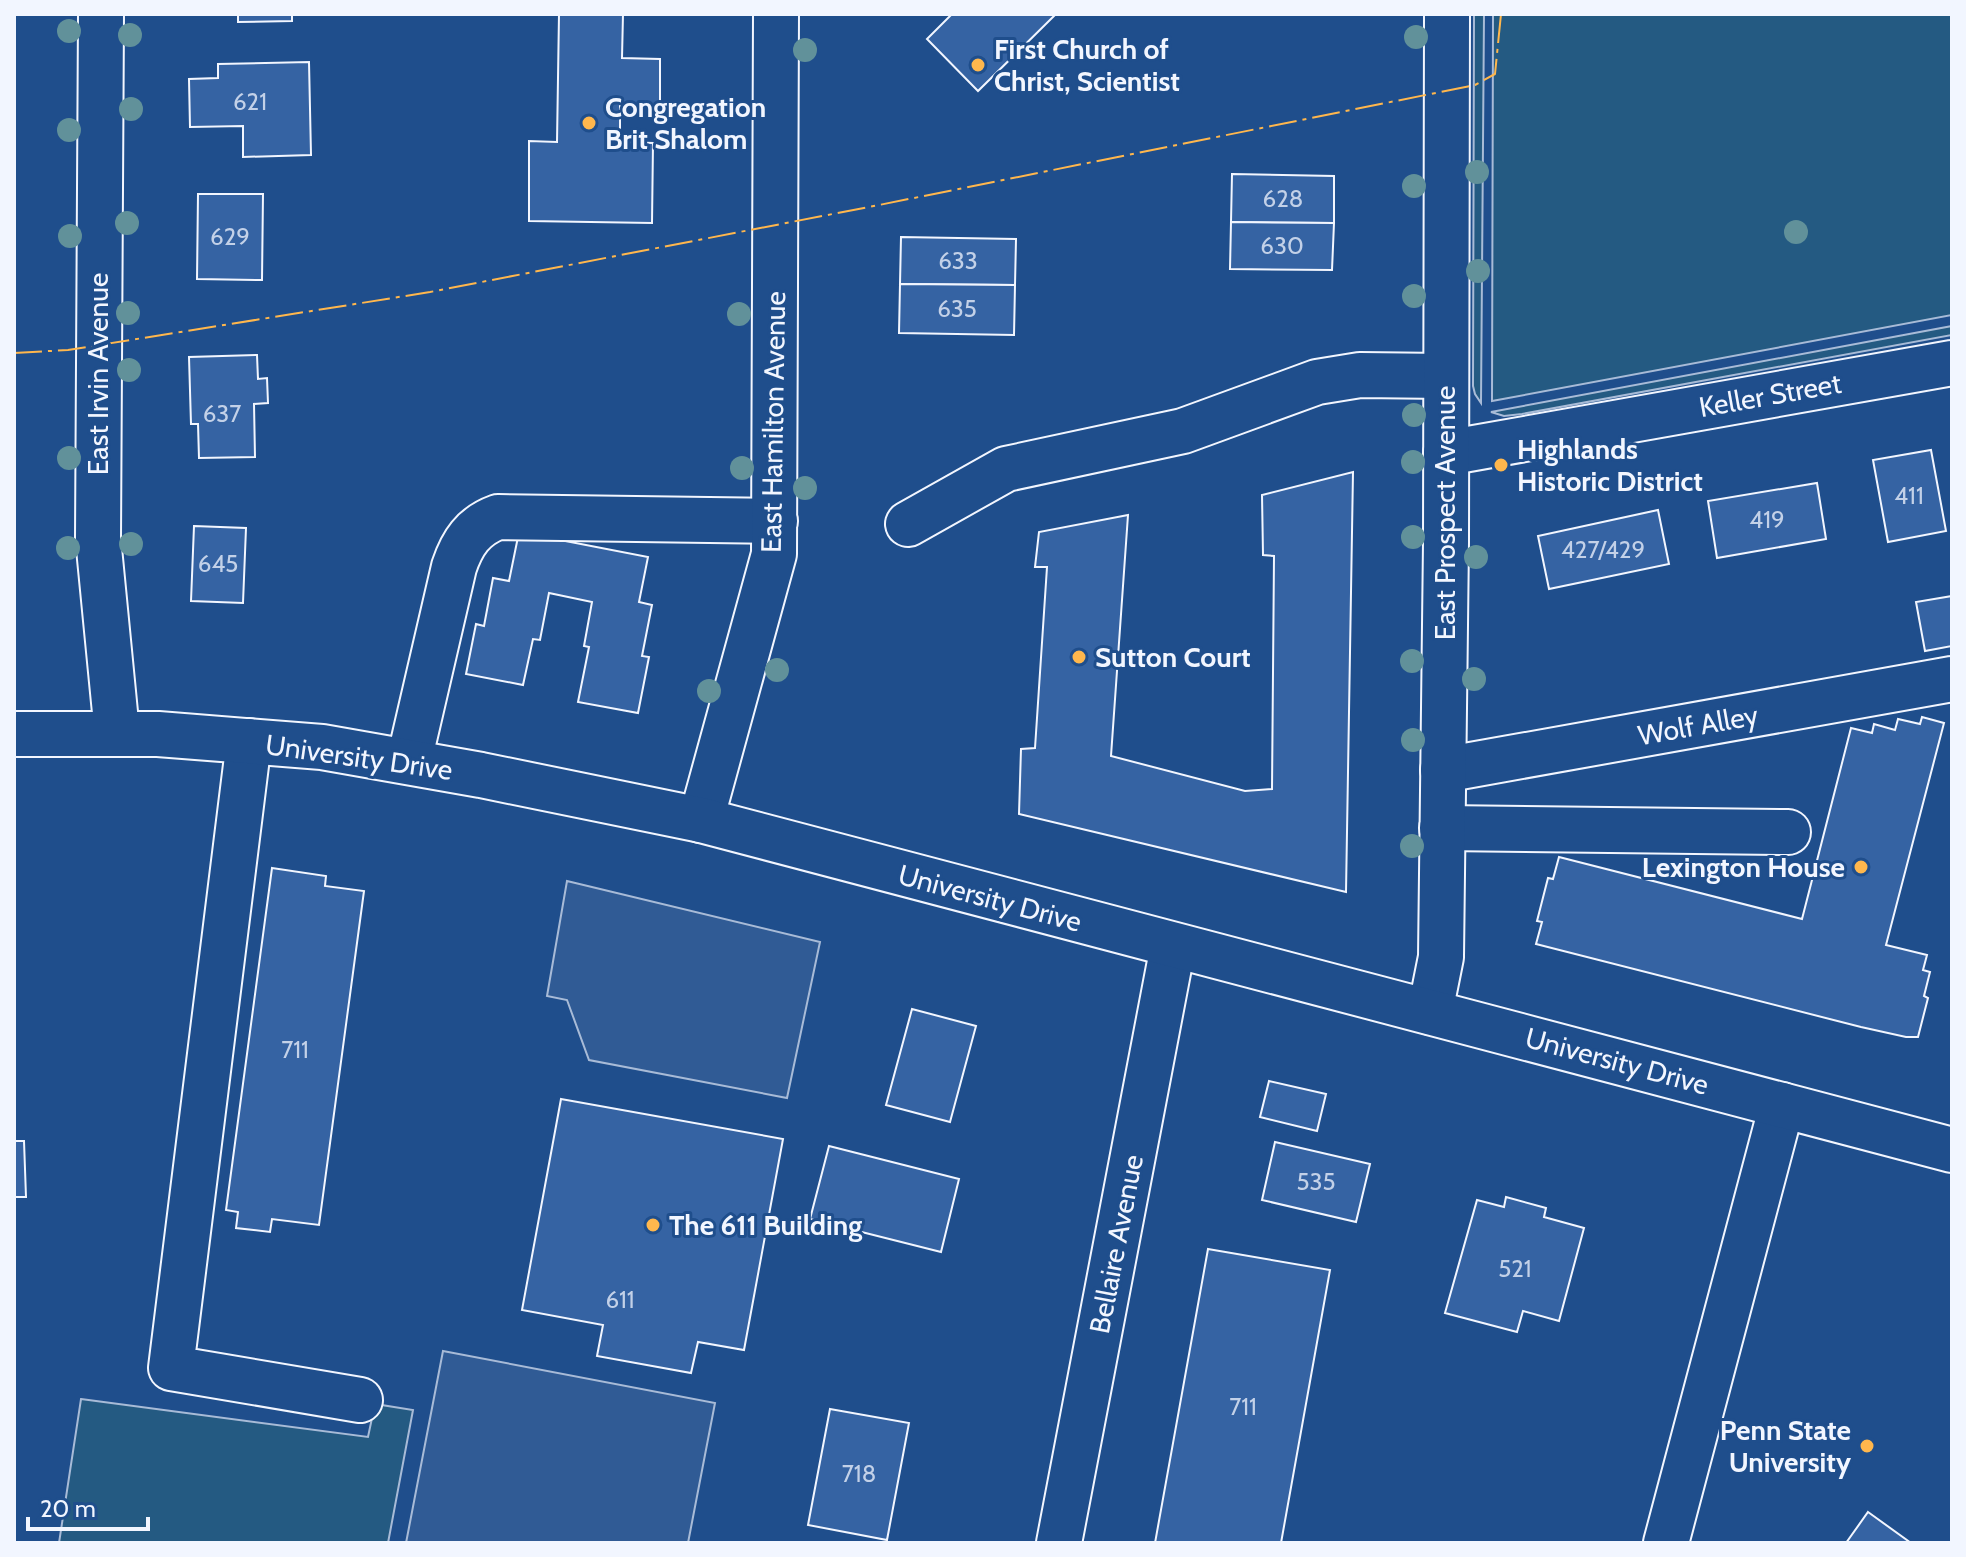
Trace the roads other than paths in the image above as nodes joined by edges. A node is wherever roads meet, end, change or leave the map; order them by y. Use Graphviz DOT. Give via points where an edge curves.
graph roads {
  1 [pos="101,14"];
  2 [pos="776,14"];
  3 [pos="1447,14"];
  4 [pos="1952,363"];
  5 [pos="1446,376"];
  6 [pos="1446,453"];
  7 [pos="775,521"];
  8 [pos="908,524"];
  9 [pos="1952,679"];
  10 [pos="117,733"];
  11 [pos="14,734"];
  12 [pos="249,741"];
  13 [pos="409,761"];
  14 [pos="1443,770"];
  15 [pos="701,820"];
  16 [pos="1442,828"];
  17 [pos="1788,832"];
  18 [pos="1173,946"];
  19 [pos="1430,1012"];
  20 [pos="1782,1105"];
  21 [pos="1952,1150"];
  22 [pos="360,1400"];
  23 [pos="1059,1543"];
  24 [pos="1666,1543"];
  1 -- 10 [label="street, East Irvin Avenue" via="98,538"];
  2 -- 7 [label="street, East Hamilton Avenue"];
  3 -- 5 [label="street, East Prospect Avenue"];
  4 -- 6 [label="street, Keller Street"];
  5 -- 6 [label="street, East Prospect Avenue"];
  5 -- 8 [label="street" via="1360,375 1317,382 1183,431 1006,469"];
  6 -- 14 [label="street, East Prospect Avenue"];
  7 -- 13 [label="street" via="487,521 458,555"];
  7 -- 15 [label="street, East Hamilton Avenue" via="769,577"];
  9 -- 14 [label="street, Wolf Alley"];
  10 -- 11 [label="street, University Drive"];
  10 -- 12 [label="street, University Drive"];
  12 -- 13 [label="street, University Drive"];
  12 -- 22 [label="street" via="171,1368"];
  13 -- 15 [label="street, University Drive"];
  14 -- 16 [label="street, East Prospect Avenue"];
  15 -- 18 [label="street, University Drive"];
  16 -- 17 [label="street"];
  16 -- 19 [label="street, East Prospect Avenue" via="1441,957"];
  18 -- 19 [label="street, University Drive"];
  18 -- 23 [label="street, Bellaire Avenue"];
  19 -- 20 [label="street, University Drive"];
  20 -- 21 [label="street, University Drive"];
  20 -- 24 [label="street"];
}
